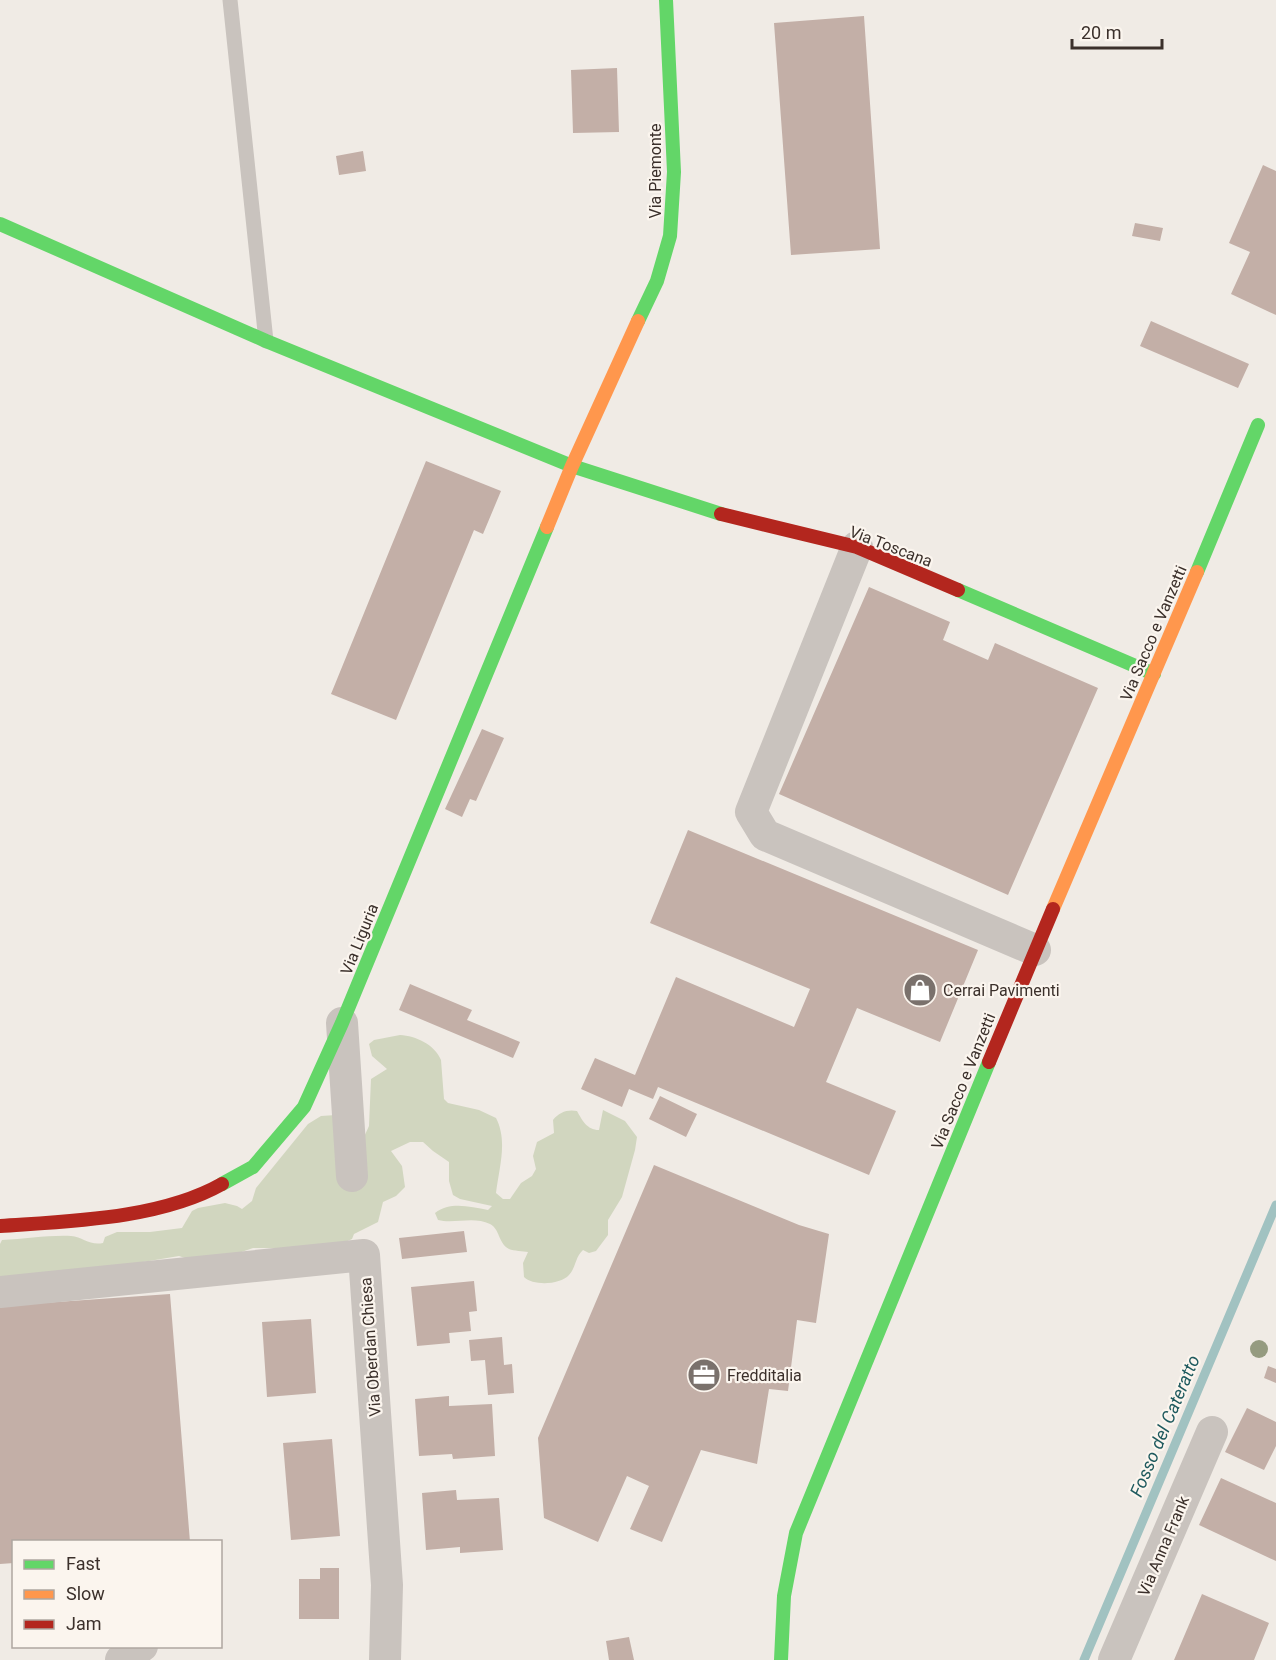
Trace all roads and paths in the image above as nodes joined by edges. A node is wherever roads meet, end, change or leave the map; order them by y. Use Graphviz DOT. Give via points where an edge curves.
graph roads {
  1 [pos="230,0"];
  2 [pos="666,0"];
  3 [pos="0,224"];
  4 [pos="266,341"];
  5 [pos="1258,425"];
  6 [pos="572,466"];
  7 [pos="857,547"];
  8 [pos="1154,674"];
  9 [pos="1035,950"];
  10 [pos="342,1023"];
  11 [pos="352,1176"];
  12 [pos="0,1226"];
  13 [pos="0,1292"];
  14 [pos="1212,1432"];
  15 [pos="140,1648"];
  16 [pos="121,1660"];
  17 [pos="385,1660"];
  18 [pos="781,1660"];
  19 [pos="1114,1660"];
  1 -- 4 [label="lane"];
  2 -- 6 [label="street, Via Piemonte" via="674,172 670,236 657,281"];
  3 -- 4 [label="street, Via Toscana"];
  4 -- 6 [label="street, Via Toscana"];
  5 -- 8 [label="street, Via Sacco e Vanzetti"];
  6 -- 7 [label="street, Via Toscana" via="705,510"];
  6 -- 10 [label="street, Via Liguria"];
  7 -- 8 [label="street, Via Toscana"];
  7 -- 9 [label="street" via="751,812 765,835"];
  8 -- 9 [label="street, Via Sacco e Vanzetti"];
  9 -- 18 [label="street, Via Sacco e Vanzetti" via="796,1533 781,1603"];
  10 -- 11 [label="street"];
  10 -- 12 [label="street, Via Liguria" via="304,1107 253,1167 212,1190 171,1206 83,1220"];
  13 -- 17 [label="street, Via Oberdan Chiesa" via="364,1255 387,1585"];
  14 -- 19 [label="street, Via Anna Frank"];
  15 -- 16 [label="street"];
}
